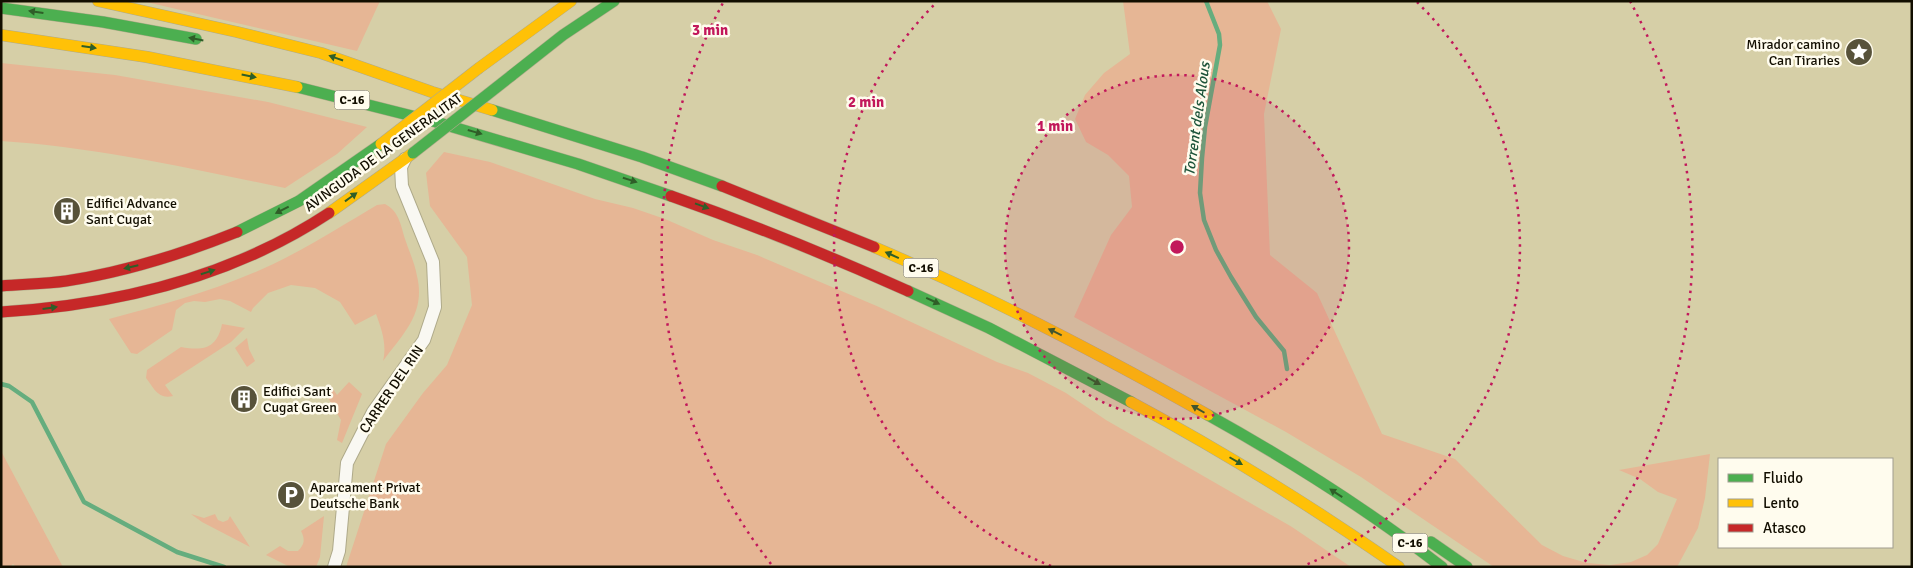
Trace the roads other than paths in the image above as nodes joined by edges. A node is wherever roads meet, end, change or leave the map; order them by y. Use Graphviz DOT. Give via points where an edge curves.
graph roads {
  1 [pos="98,1"];
  2 [pos="563,1"];
  3 [pos="571,1"];
  4 [pos="599,1"];
  5 [pos="614,1"];
  6 [pos="1,8"];
  7 [pos="1,35"];
  8 [pos="41,40"];
  9 [pos="1,41"];
  10 [pos="212,42"];
  11 [pos="508,47"];
  12 [pos="546,49"];
  13 [pos="318,64"];
  14 [pos="432,92"];
  15 [pos="409,155"];
  16 [pos="368,184"];
  17 [pos="402,186"];
  18 [pos="1,286"];
  19 [pos="1,312"];
  20 [pos="1377,520"];
  21 [pos="334,567"];
  22 [pos="1399,567"];
  23 [pos="1442,567"];
  24 [pos="1467,567"];
  14 -- 1 [label="main road, one-way" via="323,53"];
  2 -- 11 [label="street"];
  3 -- 11 [label="main road, AVINGUDA DE LA GENERALITAT"];
  4 -- 12 [label="street" via="566,22"];
  5 -- 12 [label="main road, AVINGUDA DE LA GENERALITAT"];
  10 -- 6 [label="main road, one-way"];
  7 -- 8 [label="main road, C-16"];
  8 -- 9 [label="main road"];
  8 -- 22 [label="main road, C-16, one-way" via="260,78 367,103 543,152 732,217 919,294 1064,365 1245,466"];
  11 -- 18 [label="main road, AVINGUDA DE LA GENERALITAT, one-way, bridge" via="381,144 287,208 203,246 152,262 75,280"];
  12 -- 15 [label="main road, AVINGUDA DE LA GENERALITAT, bridge"];
  13 -- 14 [label="main road, C-16"];
  20 -- 14 [label="main road, C-16, one-way" via="1264,447 1174,395 1072,340 940,276 806,218 670,167 603,143"];
  15 -- 16 [label="main road, AVINGUDA DE LA GENERALITAT"];
  15 -- 17 [label="street, CARRER DEL RIN" via="401,167"];
  16 -- 17 [label="street" via="395,182"];
  19 -- 16 [label="main road, AVINGUDA DE LA GENERALITAT, one-way" via="114,299 212,271 296,233"];
  17 -- 21 [label="street, CARRER DEL RIN" via="433,262 435,307 424,340 373,412 347,463 339,551"];
  20 -- 23 [label="main road, C-16"];
  20 -- 24 [label="main road" via="1425,538"];
}
